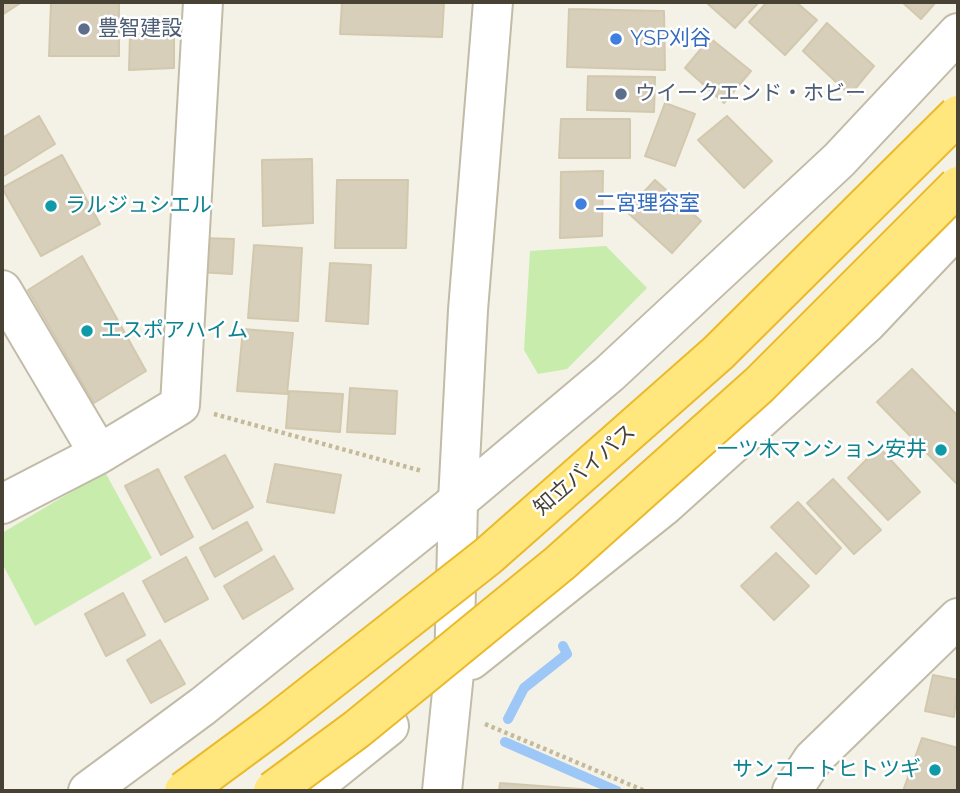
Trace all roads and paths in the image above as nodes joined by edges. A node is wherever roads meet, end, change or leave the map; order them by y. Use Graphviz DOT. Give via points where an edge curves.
graph roads {
  1 [pos="203,2"];
  2 [pos="492,2"];
  3 [pos="958,33"];
  4 [pos="958,115"];
  5 [pos="958,186"];
  6 [pos="958,228"];
  7 [pos="2,290"];
  8 [pos="180,405"];
  9 [pos="99,454"];
  10 [pos="424,472"];
  11 [pos="458,501"];
  12 [pos="2,504"];
  13 [pos="958,618"];
  14 [pos="451,691"];
  15 [pos="88,791"];
  16 [pos="184,791"];
  17 [pos="273,791"];
  18 [pos="308,791"];
  19 [pos="442,791"];
  20 [pos="645,791"];
  21 [pos="792,791"];
  1 -- 8 [label="street"];
  2 -- 11 [label="street"];
  3 -- 11 [label="street" via="839,160 609,374"];
  4 -- 16 [label="highway, 知立バイパス, bridge" via="718,353 488,556"];
  5 -- 17 [label="highway, bridge" via="759,385 560,563 357,729"];
  6 -- 14 [label="street" via="866,324"];
  7 -- 9 [label="street"];
  8 -- 9 [label="street"];
  8 -- 10 [label="path"];
  9 -- 12 [label="street"];
  11 -- 14 [label="street"];
  11 -- 15 [label="street" via="203,706"];
  13 -- 21 [label="street" via="813,759"];
  14 -- 18 [label="street"];
  14 -- 19 [label="street"];
  14 -- 20 [label="path"];
}
